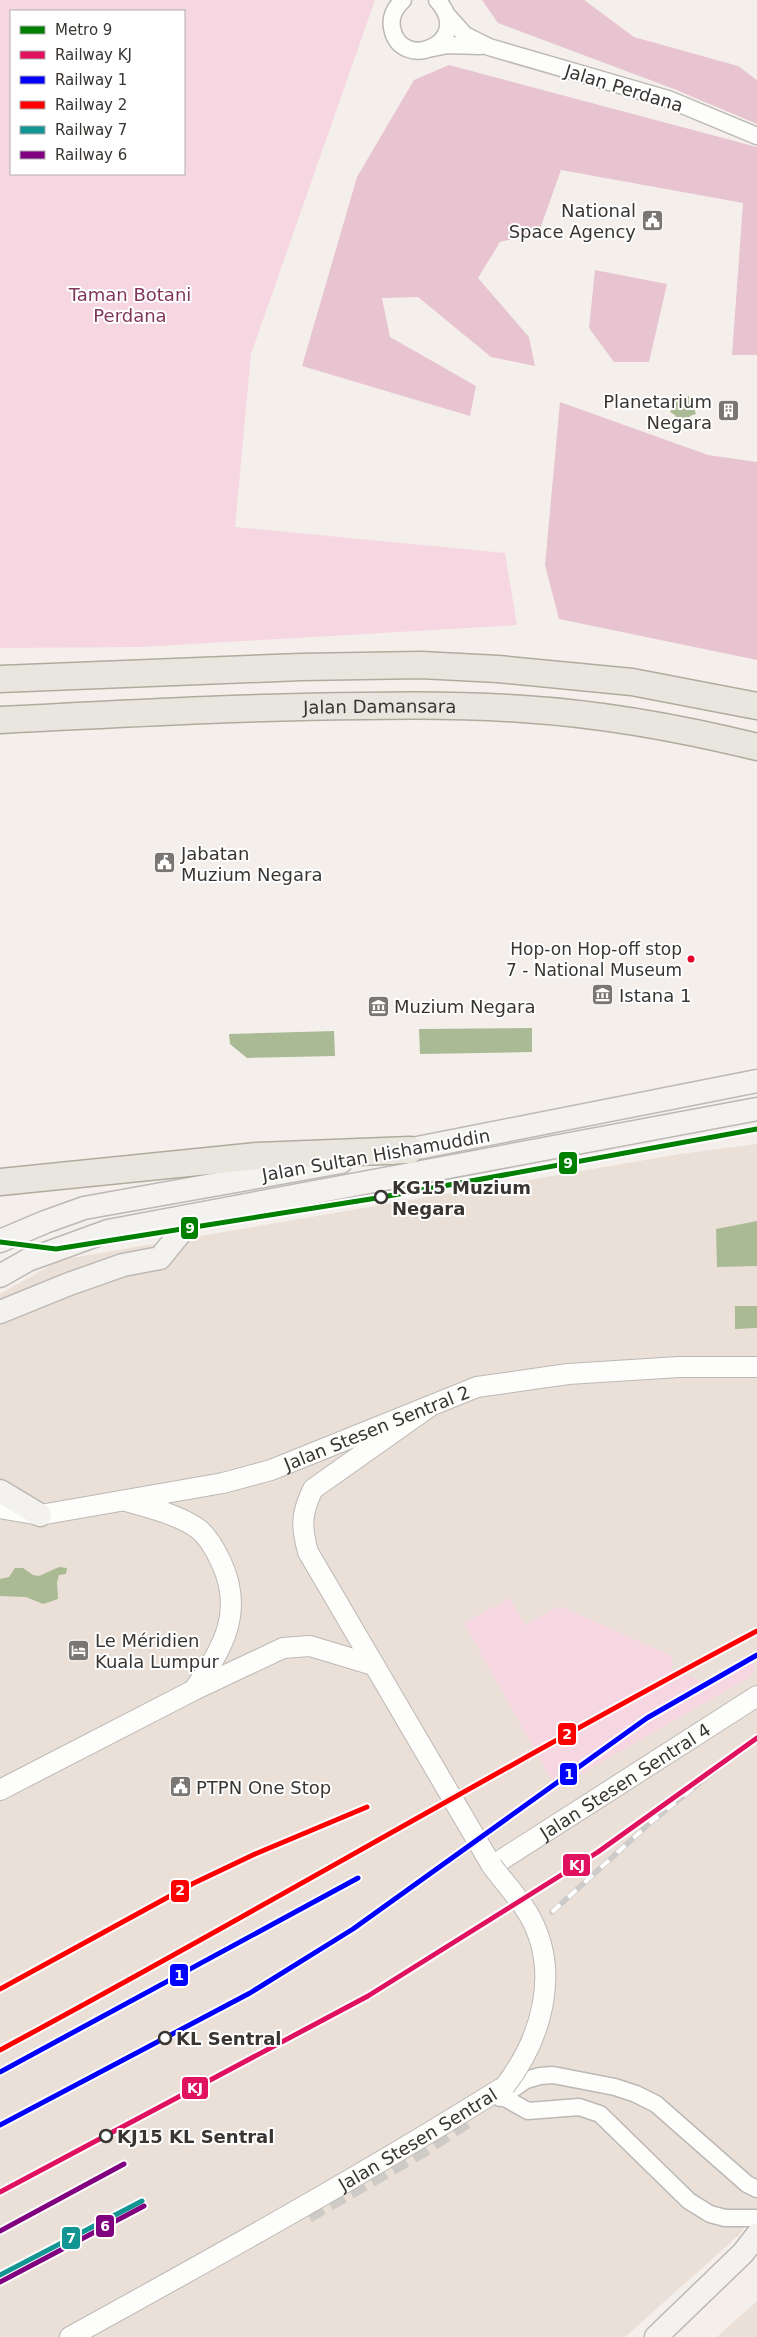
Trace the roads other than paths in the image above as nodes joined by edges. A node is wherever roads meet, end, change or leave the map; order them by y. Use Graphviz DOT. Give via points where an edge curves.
graph roads {
  1 [pos="403,0"];
  2 [pos="437,0"];
  3 [pos="448,16"];
  4 [pos="489,47"];
  5 [pos="433,48"];
  6 [pos="757,136"];
  7 [pos="0,679"];
  8 [pos="757,706"];
  9 [pos="155,712"];
  10 [pos="0,720"];
  11 [pos="0,732"];
  12 [pos="757,747"];
  13 [pos="757,1081"];
  14 [pos="752,1111"];
  15 [pos="410,1150"];
  16 [pos="0,1182"];
  17 [pos="194,1216"];
  18 [pos="0,1241"];
  19 [pos="0,1276"];
  20 [pos="0,1312"];
  21 [pos="757,1367"];
  22 [pos="429,1407"];
  23 [pos="0,1491"];
  24 [pos="124,1500"];
  25 [pos="0,1508"];
  26 [pos="40,1515"];
  27 [pos="373,1665"];
  28 [pos="194,1690"];
  29 [pos="757,1696"];
  30 [pos="0,1790"];
  31 [pos="492,1866"];
  32 [pos="501,2095"];
  33 [pos="757,2189"];
  34 [pos="757,2218"];
  35 [pos="757,2235"];
  36 [pos="750,2250"];
  37 [pos="70,2337"];
  38 [pos="656,2337"];
  1 -- 5 [label="street, Jalan Perdana" via="392,15 391,23 397,39 415,51"];
  2 -- 3 [label="street, Jalan Perdana"];
  3 -- 4 [label="street, Jalan Perdana" via="465,36"];
  3 -- 5 [label="street" via="446,34"];
  4 -- 5 [label="street, Jalan Perdana" via="447,45"];
  4 -- 6 [label="street, Jalan Perdana" via="668,99"];
  7 -- 8 [label="main road" via="420,665 632,682"];
  9 -- 10 [label="main road, Jalan Damansara"];
  9 -- 11 [label="main road" via="53,729"];
  9 -- 12 [label="main road, Jalan Damansara" via="400,705 523,709 672,728"];
  13 -- 15 [label="main road, Jalan Sultan Hishamuddin"];
  14 -- 17 [label="main road, Jalan Sultan Hishamuddin"];
  15 -- 16 [label="main road" via="257,1156"];
  15 -- 18 [label="main road, Jalan Sultan Hishamuddin" via="84,1208"];
  17 -- 19 [label="main road, Jalan Sultan Hishamuddin" via="108,1231 28,1260"];
  17 -- 20 [label="main road" via="160,1258 123,1265"];
  21 -- 22 [label="street, Jalan Stesen Sentral 2" via="568,1374 477,1387"];
  22 -- 24 [label="street, Jalan Stesen Sentral 2" via="271,1470 223,1483"];
  22 -- 27 [label="street, Jalan Stesen Sentral" via="313,1489 304,1509 302,1531 308,1552"];
  23 -- 26 [label="main road"];
  24 -- 26 [label="street, Jalan Stesen Sentral 2"];
  24 -- 28 [label="street" via="198,1528 217,1552 230,1580 231,1602 224,1639 217,1658"];
  25 -- 26 [label="street, Jalan Stesen Sentral 2"];
  27 -- 28 [label="street" via="310,1646 283,1648"];
  27 -- 31 [label="street, Jalan Stesen Sentral"];
  28 -- 30 [label="street"];
  29 -- 31 [label="street, Jalan Stesen Sentral 4"];
  31 -- 32 [label="street, Jalan Stesen Sentral, bridge" via="529,1915 544,1951 545,1990 539,2022 522,2064"];
  32 -- 33 [label="street" via="526,2080 553,2075 636,2094 656,2104 747,2184"];
  32 -- 34 [label="street" via="528,2111 579,2107 592,2110 600,2114 689,2201 710,2214 725,2218"];
  32 -- 37 [label="street, Jalan Stesen Sentral"];
  35 -- 36 [label="main road"];
  36 -- 38 [label="main road"];
}
